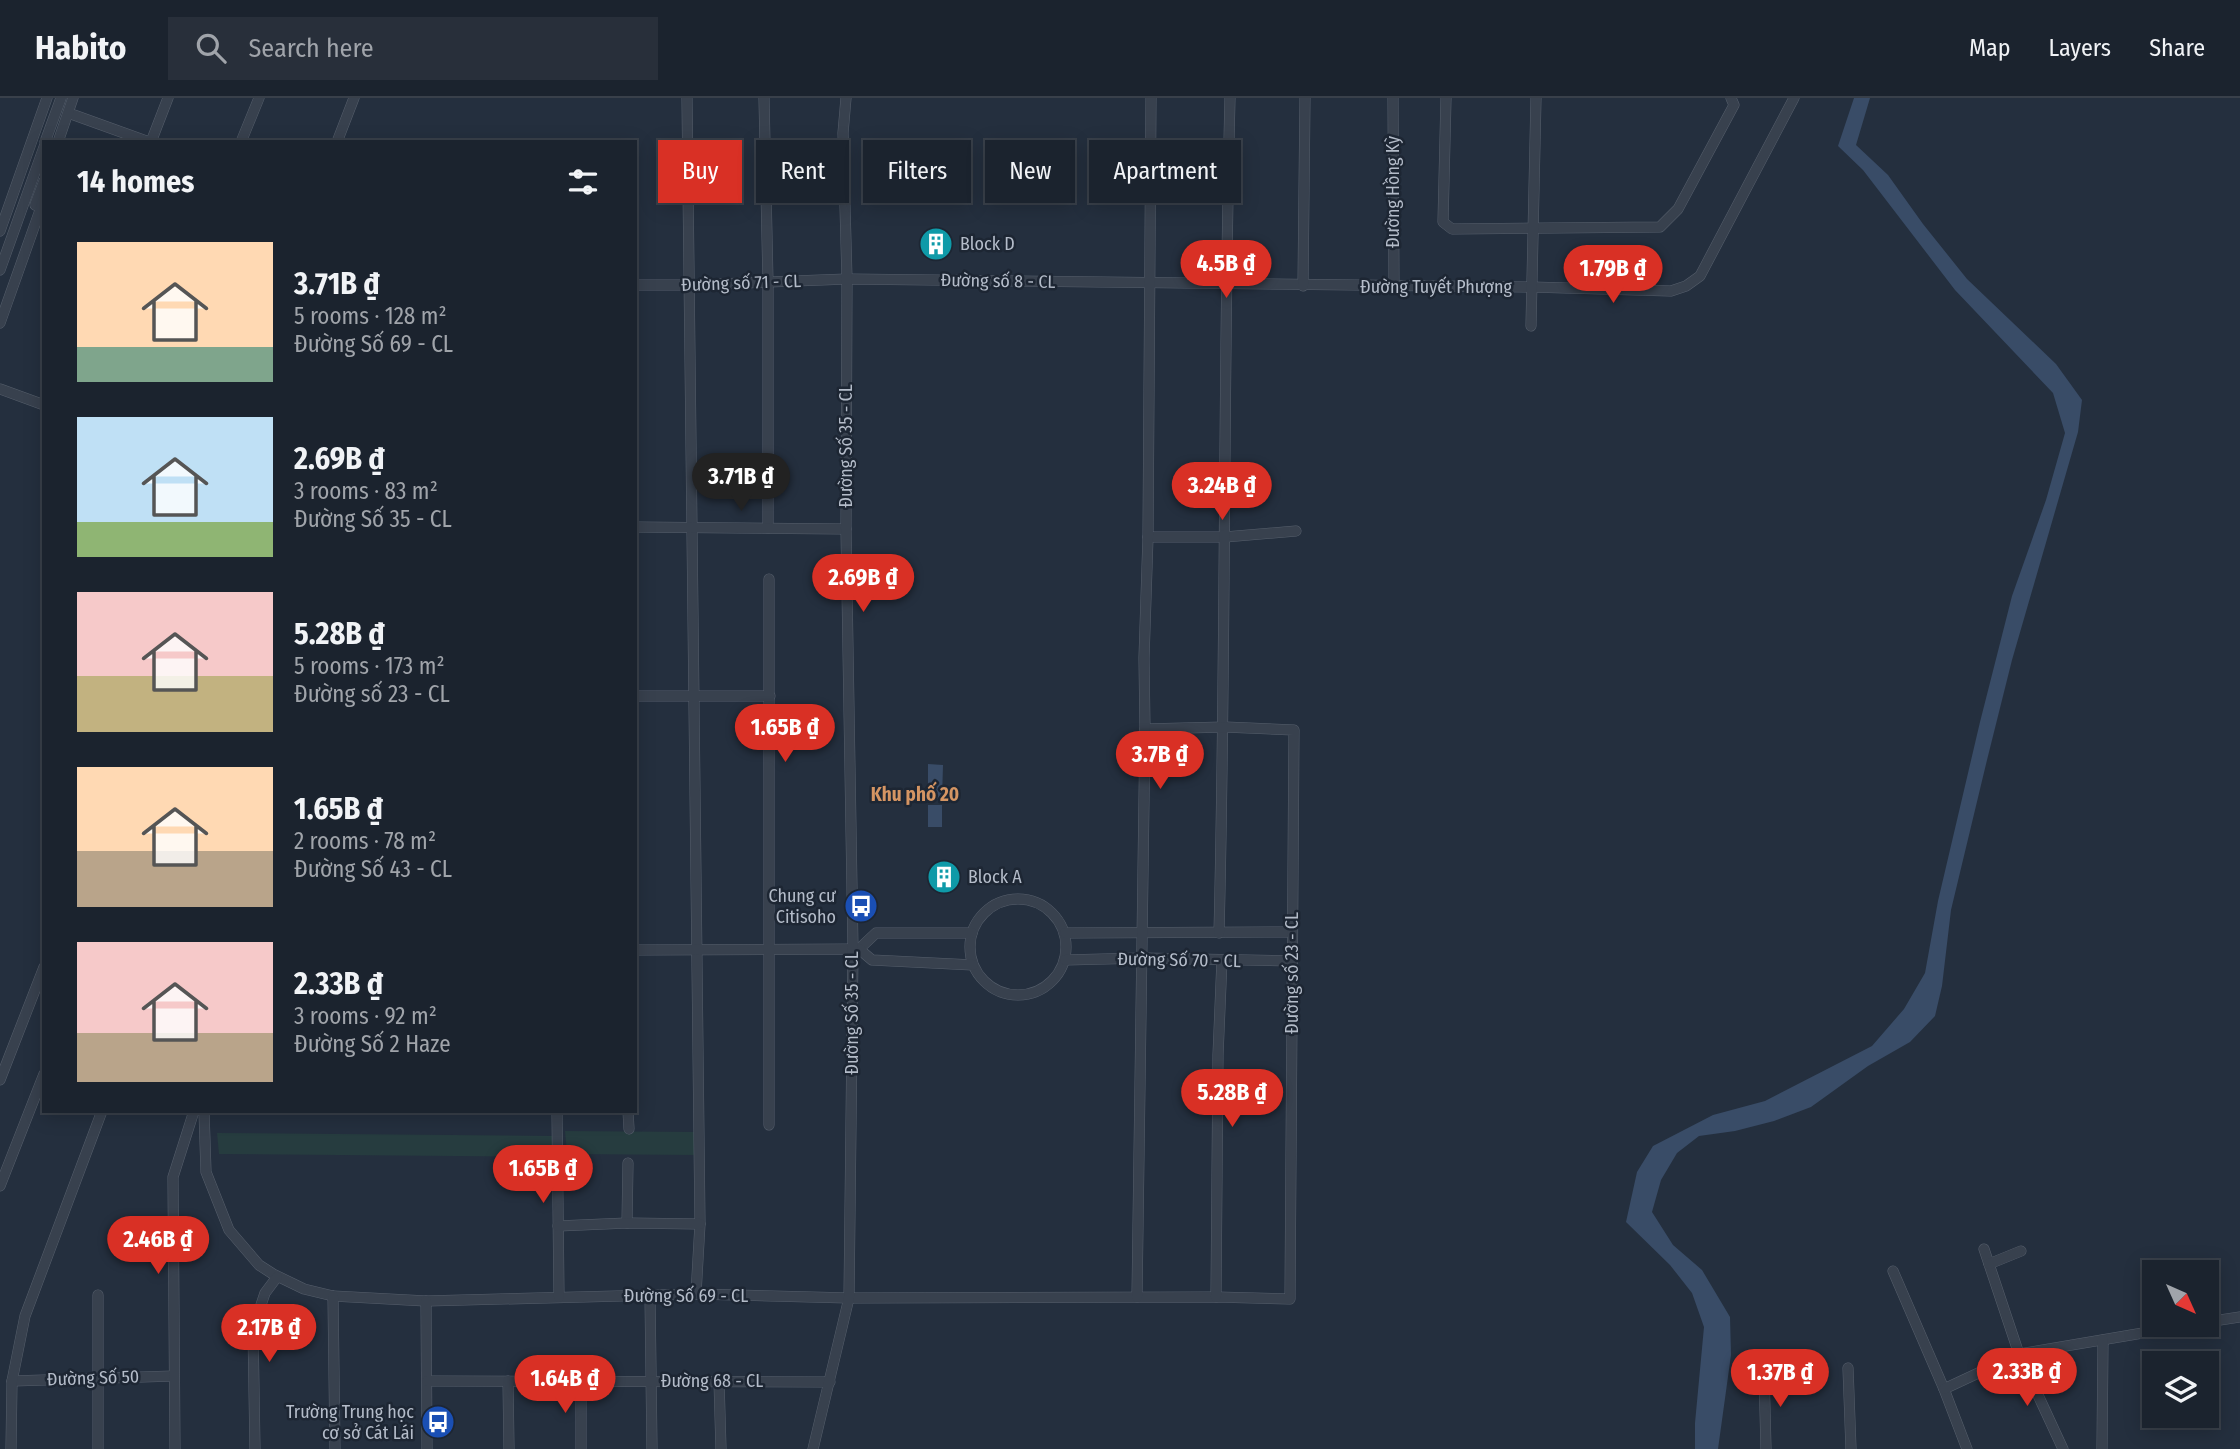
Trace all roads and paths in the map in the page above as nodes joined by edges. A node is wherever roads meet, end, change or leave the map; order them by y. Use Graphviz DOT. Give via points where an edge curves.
graph roads {
  1 [pos="47,98"];
  2 [pos="61,98"];
  3 [pos="73,98"];
  4 [pos="79,98"];
  5 [pos="168,98"];
  6 [pos="259,98"];
  7 [pos="354,98"];
  8 [pos="687,98"];
  9 [pos="764,98"];
  10 [pos="846,98"];
  11 [pos="1152,98"];
  12 [pos="1230,98"];
  13 [pos="1305,98"];
  14 [pos="1393,98"];
  15 [pos="1446,98"];
  16 [pos="1536,98"];
  17 [pos="1731,98"];
  18 [pos="1794,98"];
  19 [pos="74,115"];
  20 [pos="46,140"];
  21 [pos="59,140"];
  22 [pos="65,140"];
  23 [pos="144,140"];
  24 [pos="151,140"];
  25 [pos="242,140"];
  26 [pos="338,140"];
  27 [pos="42,152"];
  28 [pos="42,187"];
  29 [pos="42,205"];
  30 [pos="1533,228"];
  31 [pos="0,231"];
  32 [pos="0,270"];
  33 [pos="847,279"];
  34 [pos="768,282"];
  35 [pos="1150,284"];
  36 [pos="637,285"];
  37 [pos="690,285"];
  38 [pos="1225,285"];
  39 [pos="1303,286"];
  40 [pos="1394,286"];
  41 [pos="1531,288"];
  42 [pos="0,304"];
  43 [pos="0,323"];
  44 [pos="1531,326"];
  45 [pos="0,389"];
  46 [pos="42,404"];
  47 [pos="637,527"];
  48 [pos="692,528"];
  49 [pos="768,528"];
  50 [pos="846,529"];
  51 [pos="1296,531"];
  52 [pos="1148,537"];
  53 [pos="1225,537"];
  54 [pos="769,579"];
  55 [pos="637,696"];
  56 [pos="694,696"];
  57 [pos="770,696"];
  58 [pos="1224,727"];
  59 [pos="1145,729"];
  60 [pos="1292,932"];
  61 [pos="972,933"];
  62 [pos="1065,933"];
  63 [pos="1142,933"];
  64 [pos="1219,933"];
  65 [pos="769,949"];
  66 [pos="856,949"];
  67 [pos="637,950"];
  68 [pos="697,951"];
  69 [pos="1143,958"];
  70 [pos="1065,960"];
  71 [pos="1223,960"];
  72 [pos="1292,961"];
  73 [pos="973,965"];
  74 [pos="42,972"];
  75 [pos="42,1079"];
  76 [pos="0,1080"];
  77 [pos="102,1113"];
  78 [pos="193,1113"];
  79 [pos="204,1113"];
  80 [pos="557,1113"];
  81 [pos="628,1113"];
  82 [pos="769,1125"];
  83 [pos="629,1129"];
  84 [pos="628,1163"];
  85 [pos="0,1186"];
  86 [pos="627,1223"];
  87 [pos="700,1224"];
  88 [pos="558,1226"];
  89 [pos="1984,1249"];
  90 [pos="2021,1251"];
  91 [pos="1989,1264"];
  92 [pos="1893,1271"];
  93 [pos="277,1277"];
  94 [pos="696,1294"];
  95 [pos="98,1295"];
  96 [pos="650,1295"];
  97 [pos="333,1296"];
  98 [pos="559,1297"];
  99 [pos="1137,1297"];
  100 [pos="1216,1297"];
  101 [pos="849,1298"];
  102 [pos="1290,1299"];
  103 [pos="426,1301"];
  104 [pos="2240,1317"];
  105 [pos="2219,1320"];
  106 [pos="2142,1333"];
  107 [pos="2103,1340"];
  108 [pos="2018,1353"];
  109 [pos="1848,1368"];
  110 [pos="1764,1370"];
  111 [pos="174,1376"];
  112 [pos="98,1378"];
  113 [pos="12,1381"];
  114 [pos="427,1381"];
  115 [pos="508,1381"];
  116 [pos="581,1381"];
  117 [pos="652,1381"];
  118 [pos="719,1381"];
  119 [pos="830,1382"];
  120 [pos="1944,1389"];
  121 [pos="11,1449"];
  122 [pos="98,1449"];
  123 [pos="175,1449"];
  124 [pos="255,1449"];
  125 [pos="335,1449"];
  126 [pos="427,1449"];
  127 [pos="509,1449"];
  128 [pos="581,1449"];
  129 [pos="652,1449"];
  130 [pos="721,1449"];
  131 [pos="813,1449"];
  132 [pos="1766,1449"];
  133 [pos="1851,1449"];
  134 [pos="1967,1449"];
  135 [pos="2063,1449"];
  136 [pos="2102,1449"];
  1 -- 31 [label="street"];
  2 -- 20 [label="street"];
  3 -- 21 [label="street"];
  4 -- 19 [label="street"];
  5 -- 24 [label="street"];
  6 -- 25 [label="street"];
  7 -- 26 [label="street"];
  8 -- 37 [label="street"];
  9 -- 34 [label="street"];
  10 -- 33 [label="street, Đường Số 35 - CL"];
  11 -- 35 [label="street"];
  12 -- 38 [label="street"];
  13 -- 39 [label="street"];
  14 -- 40 [label="street, Đường Hồng Kỳ"];
  15 -- 30 [label="street" via="1443,222 1452,229"];
  16 -- 30 [label="street"];
  17 -- 30 [label="street" via="1734,105 1678,209 1660,227"];
  18 -- 41 [label="street, Đường Tuyết Phượng" via="1700,276 1671,291"];
  19 -- 22 [label="street"];
  19 -- 23 [label="street"];
  27 -- 32 [label="street"];
  28 -- 42 [label="street"];
  29 -- 43 [label="street"];
  30 -- 41 [label="street"];
  33 -- 34 [label="street, Đường số 71 - CL"];
  33 -- 35 [label="street, Đường số 8 - CL"];
  33 -- 50 [label="street, Đường Số 35 - CL"];
  34 -- 37 [label="street, Đường số 71 - CL"];
  34 -- 49 [label="street"];
  35 -- 38 [label="street, Đường số 8 - CL"];
  35 -- 52 [label="street"];
  36 -- 37 [label="street, Đường số 71 - CL"];
  37 -- 48 [label="street"];
  38 -- 39 [label="street, Đường Tuyết Phượng"];
  38 -- 53 [label="street"];
  39 -- 40 [label="street, Đường Tuyết Phượng"];
  40 -- 41 [label="street, Đường Tuyết Phượng"];
  41 -- 44 [label="street"];
  45 -- 46 [label="street"];
  47 -- 48 [label="street"];
  48 -- 49 [label="street"];
  48 -- 56 [label="street"];
  49 -- 50 [label="street"];
  50 -- 66 [label="street, Đường Số 35 - CL"];
  51 -- 53 [label="street"];
  52 -- 53 [label="street"];
  52 -- 59 [label="street"];
  53 -- 58 [label="street"];
  54 -- 57 [label="street"];
  55 -- 56 [label="street"];
  56 -- 57 [label="street"];
  56 -- 68 [label="street"];
  57 -- 65 [label="street"];
  58 -- 59 [label="street"];
  58 -- 60 [label="street, Đường số 23 - CL" via="1294,730"];
  58 -- 64 [label="street"];
  59 -- 63 [label="street"];
  60 -- 64 [label="street, Đường Số 70 - CL"];
  60 -- 72 [label="street, Đường số 23 - CL"];
  61 -- 62 [label="street" via="989,908 1019,899 1047,908"];
  61 -- 66 [label="street" via="876,933"];
  61 -- 73 [label="street"];
  62 -- 63 [label="street, Đường Số 70 - CL"];
  62 -- 70 [label="street"];
  63 -- 64 [label="street, Đường Số 70 - CL"];
  63 -- 69 [label="street"];
  65 -- 66 [label="street"];
  65 -- 68 [label="street"];
  65 -- 82 [label="street"];
  66 -- 73 [label="street" via="872,960"];
  66 -- 101 [label="street, Đường Số 35 - CL"];
  67 -- 68 [label="street"];
  68 -- 87 [label="street"];
  69 -- 70 [label="street, Đường Số 70 - CL"];
  69 -- 71 [label="street, Đường Số 70 - CL"];
  69 -- 99 [label="street"];
  70 -- 73 [label="street" via="1056,978 1027,995 995,990"];
  71 -- 72 [label="street, Đường Số 70 - CL"];
  71 -- 100 [label="street"];
  72 -- 102 [label="street, Đường số 23 - CL"];
  74 -- 76 [label="street"];
  75 -- 85 [label="street"];
  77 -- 113 [label="street" via="30,1298"];
  78 -- 111 [label="street" via="173,1177"];
  79 -- 93 [label="street, Đường Số 69 - CL" via="206,1172 229,1230 259,1265"];
  80 -- 88 [label="street"];
  81 -- 83 [label="street"];
  84 -- 86 [label="street"];
  86 -- 87 [label="street"];
  86 -- 88 [label="street"];
  87 -- 94 [label="street"];
  88 -- 98 [label="street"];
  89 -- 91 [label="street"];
  90 -- 91 [label="street"];
  91 -- 108 [label="street"];
  92 -- 120 [label="street"];
  93 -- 97 [label="street, Đường Số 69 - CL"];
  93 -- 124 [label="street" via="265,1293 253,1329"];
  94 -- 96 [label="street, Đường Số 69 - CL"];
  94 -- 101 [label="street, Đường Số 69 - CL"];
  95 -- 112 [label="street"];
  96 -- 98 [label="street, Đường Số 69 - CL"];
  96 -- 117 [label="street"];
  97 -- 103 [label="street, Đường Số 69 - CL"];
  97 -- 125 [label="street"];
  98 -- 103 [label="street, Đường Số 69 - CL"];
  99 -- 100 [label="street, Đường Số 69 - CL"];
  99 -- 101 [label="street, Đường Số 69 - CL"];
  100 -- 102 [label="street, Đường Số 69 - CL"];
  101 -- 119 [label="street, Đường Số 35 - CL"];
  103 -- 114 [label="street"];
  104 -- 105 [label="street"];
  106 -- 107 [label="street"];
  107 -- 108 [label="street"];
  107 -- 136 [label="street"];
  108 -- 120 [label="street"];
  108 -- 135 [label="street"];
  109 -- 133 [label="street"];
  110 -- 132 [label="street"];
  111 -- 112 [label="street, Đường Số 50"];
  111 -- 123 [label="street"];
  112 -- 113 [label="street, Đường Số 50"];
  112 -- 122 [label="street"];
  113 -- 121 [label="street"];
  114 -- 115 [label="street, Đường 68 - CL"];
  114 -- 126 [label="street"];
  115 -- 116 [label="street, Đường 68 - CL"];
  115 -- 127 [label="street"];
  116 -- 117 [label="street, Đường 68 - CL"];
  116 -- 128 [label="street"];
  117 -- 118 [label="street, Đường 68 - CL"];
  117 -- 129 [label="street"];
  118 -- 119 [label="street, Đường 68 - CL"];
  118 -- 130 [label="street"];
  119 -- 131 [label="street, Đường Số 35 - CL"];
  120 -- 134 [label="street"];
}
